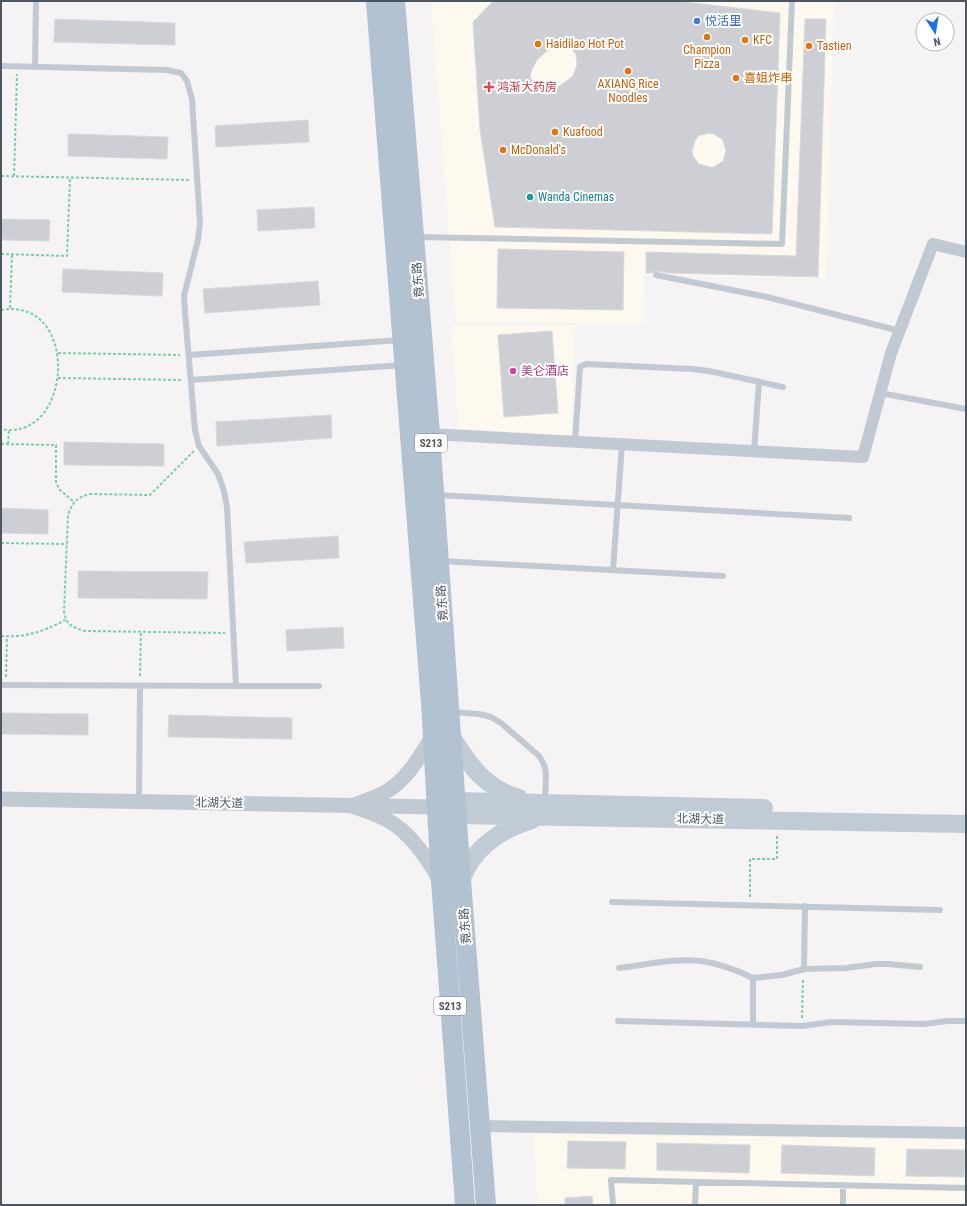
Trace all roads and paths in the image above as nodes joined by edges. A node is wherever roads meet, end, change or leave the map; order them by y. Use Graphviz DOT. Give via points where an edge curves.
graph roads {
  1 [pos="36,1"];
  2 [pos="792,1"];
  3 [pos="386,3"];
  4 [pos="1,66"];
  5 [pos="18,67"];
  6 [pos="35,67"];
  7 [pos="1,176"];
  8 [pos="14,176"];
  9 [pos="70,178"];
  10 [pos="198,181"];
  11 [pos="414,237"];
  12 [pos="966,252"];
  13 [pos="1,254"];
  14 [pos="12,255"];
  15 [pos="656,275"];
  16 [pos="10,308"];
  17 [pos="1,310"];
  18 [pos="900,331"];
  19 [pos="402,340"];
  20 [pos="58,353"];
  21 [pos="189,355"];
  22 [pos="404,365"];
  23 [pos="58,378"];
  24 [pos="191,380"];
  25 [pos="760,382"];
  26 [pos="783,387"];
  27 [pos="880,394"];
  28 [pos="966,409"];
  29 [pos="1,428"];
  30 [pos="8,430"];
  31 [pos="430,434"];
  32 [pos="575,442"];
  33 [pos="1,444"];
  34 [pos="8,444"];
  35 [pos="622,444"];
  36 [pos="199,446"];
  37 [pos="754,451"];
  38 [pos="435,495"];
  39 [pos="74,502"];
  40 [pos="617,505"];
  41 [pos="849,518"];
  42 [pos="1,543"];
  43 [pos="67,544"];
  44 [pos="439,561"];
  45 [pos="613,570"];
  46 [pos="723,576"];
  47 [pos="65,620"];
  48 [pos="140,632"];
  49 [pos="233,633"];
  50 [pos="1,636"];
  51 [pos="7,636"];
  52 [pos="4,685"];
  53 [pos="140,686"];
  54 [pos="236,686"];
  55 [pos="319,686"];
  56 [pos="450,712"];
  57 [pos="452,737"];
  58 [pos="432,738"];
  59 [pos="1,798"];
  60 [pos="139,801"];
  61 [pos="352,806"];
  62 [pos="436,807"];
  63 [pos="457,808"];
  64 [pos="545,810"];
  65 [pos="966,812"];
  66 [pos="777,821"];
  67 [pos="966,824"];
  68 [pos="461,880"];
  69 [pos="441,881"];
  70 [pos="612,902"];
  71 [pos="750,905"];
  72 [pos="806,906"];
  73 [pos="940,910"];
  74 [pos="920,967"];
  75 [pos="619,968"];
  76 [pos="804,969"];
  77 [pos="754,978"];
  78 [pos="618,1021"];
  79 [pos="966,1021"];
  80 [pos="753,1024"];
  81 [pos="802,1026"];
  82 [pos="480,1126"];
  83 [pos="966,1133"];
  84 [pos="696,1182"];
  85 [pos="843,1185"];
  86 [pos="966,1188"];
  87 [pos="465,1205"];
  88 [pos="486,1205"];
  89 [pos="613,1205"];
  90 [pos="695,1205"];
  91 [pos="843,1205"];
  1 -- 6 [label="lane"];
  2 -- 11 [label="lane" via="782,244"];
  3 -- 11 [label="main road, 竟东路 / S213"];
  3 -- 19 [label="main road, 竟东路 / S213"];
  4 -- 5 [label="lane"];
  5 -- 6 [label="lane"];
  5 -- 8 [label="path"];
  6 -- 10 [label="lane" via="167,70 181,73 187,81 192,99"];
  7 -- 8 [label="path"];
  8 -- 9 [label="path"];
  9 -- 10 [label="path"];
  9 -- 14 [label="path" via="66,256"];
  10 -- 21 [label="lane" via="199,234 184,296"];
  11 -- 31 [label="main road, 竟东路 / S213"];
  12 -- 18 [label="street" via="932,244"];
  13 -- 14 [label="path"];
  14 -- 16 [label="path"];
  15 -- 18 [label="lane" via="767,296"];
  16 -- 17 [label="path"];
  16 -- 20 [label="path" via="20,309 37,317 50,331"];
  18 -- 27 [label="street"];
  19 -- 21 [label="lane"];
  19 -- 22 [label="main road, 竟东路 / S213"];
  20 -- 21 [label="path"];
  20 -- 23 [label="path"];
  21 -- 24 [label="lane"];
  22 -- 24 [label="lane"];
  22 -- 58 [label="main road, 竟东路 / S213"];
  23 -- 24 [label="path"];
  23 -- 30 [label="path" via="53,398 41,416 25,426"];
  24 -- 36 [label="lane" via="195,430"];
  25 -- 26 [label="lane"];
  25 -- 32 [label="lane" via="692,369 586,364 580,367 579,372"];
  25 -- 37 [label="lane"];
  27 -- 28 [label="lane"];
  27 -- 37 [label="street" via="863,457"];
  29 -- 30 [label="path"];
  30 -- 34 [label="path"];
  31 -- 32 [label="street"];
  31 -- 38 [label="main road, 竟东路 / S213"];
  32 -- 35 [label="street"];
  33 -- 34 [label="path"];
  34 -- 39 [label="path" via="56,445 56,483"];
  35 -- 37 [label="street"];
  35 -- 40 [label="lane"];
  36 -- 39 [label="path" via="150,495 90,494"];
  36 -- 49 [label="lane" via="218,474 227,507"];
  38 -- 40 [label="lane"];
  38 -- 44 [label="main road, 竟东路 / S213"];
  39 -- 43 [label="path" via="68,515"];
  40 -- 41 [label="lane"];
  40 -- 45 [label="lane"];
  42 -- 43 [label="path"];
  43 -- 47 [label="path"];
  44 -- 45 [label="lane"];
  44 -- 56 [label="main road, 竟东路 / S213"];
  45 -- 46 [label="lane"];
  47 -- 48 [label="path" via="69,625 85,631"];
  47 -- 51 [label="path" via="43,631"];
  48 -- 49 [label="path"];
  48 -- 53 [label="path"];
  49 -- 54 [label="lane"];
  50 -- 51 [label="path"];
  51 -- 52 [label="path"];
  52 -- 53 [label="lane"];
  53 -- 54 [label="lane"];
  53 -- 60 [label="lane"];
  54 -- 55 [label="lane"];
  56 -- 57 [label="main road, 竟东路 / S213"];
  56 -- 64 [label="lane" via="491,717 539,756 546,774"];
  57 -- 63 [label="main road, 竟东路 / S213"];
  57 -- 64 [label="main road" via="468,761 491,786 506,795"];
  58 -- 61 [label="street" via="419,759 398,784 384,793"];
  58 -- 62 [label="main road, 竟东路 / S213"];
  59 -- 60 [label="street, 北湖大道"];
  60 -- 61 [label="street, 北湖大道"];
  61 -- 62 [label="street, 北湖大道"];
  61 -- 69 [label="street" via="388,820 401,830 421,852"];
  62 -- 63 [label="main road, 北湖大道"];
  62 -- 69 [label="main road, 竟东路 / S213"];
  63 -- 64 [label="main road, 北湖大道"];
  63 -- 68 [label="main road, 竟东路 / S213"];
  64 -- 65 [label="main road, 北湖大道"];
  64 -- 66 [label="main road, 北湖大道"];
  64 -- 68 [label="main road" via="501,833 479,851"];
  66 -- 67 [label="main road, 北湖大道"];
  66 -- 71 [label="path" via="777,859 750,859"];
  68 -- 82 [label="main road, 竟东路 / S213"];
  69 -- 87 [label="main road, 竟东路 / S213"];
  70 -- 71 [label="lane"];
  71 -- 72 [label="lane"];
  72 -- 73 [label="lane"];
  72 -- 76 [label="lane"];
  74 -- 76 [label="lane" via="882,964"];
  75 -- 77 [label="lane" via="686,960 700,961 718,964"];
  76 -- 77 [label="lane" via="782,975"];
  76 -- 81 [label="path"];
  77 -- 80 [label="lane"];
  78 -- 80 [label="lane"];
  79 -- 81 [label="lane" via="946,1020 924,1024 832,1022"];
  80 -- 81 [label="lane"];
  82 -- 83 [label="street"];
  82 -- 88 [label="main road, 竟东路 / S213"];
  84 -- 85 [label="lane"];
  84 -- 89 [label="lane" via="611,1180"];
  84 -- 90 [label="lane"];
  85 -- 86 [label="lane"];
  85 -- 91 [label="lane"];
}
